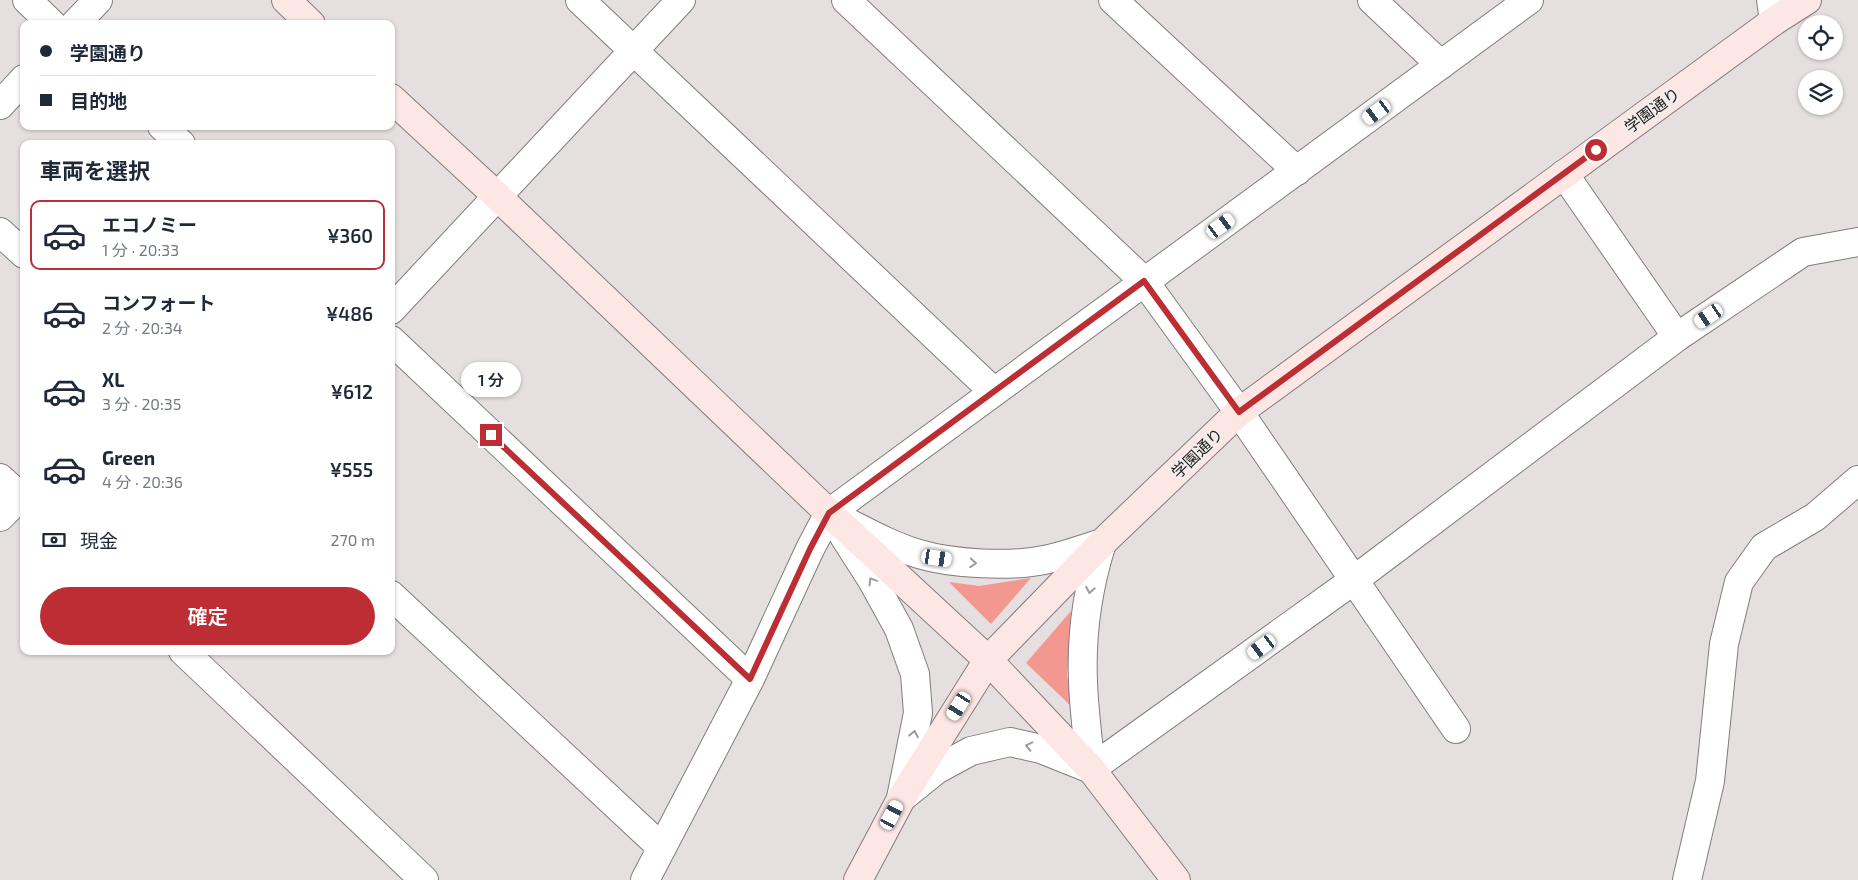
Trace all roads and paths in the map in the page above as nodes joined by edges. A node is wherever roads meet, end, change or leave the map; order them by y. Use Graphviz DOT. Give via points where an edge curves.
graph roads {
  1 [pos="27,0"];
  2 [pos="98,0"];
  3 [pos="286,0"];
  4 [pos="580,0"];
  5 [pos="681,0"];
  6 [pos="846,0"];
  7 [pos="1113,0"];
  8 [pos="1372,0"];
  9 [pos="1529,0"];
  10 [pos="1807,0"];
  11 [pos="1772,11"];
  12 [pos="48,20"];
  13 [pos="79,20"];
  14 [pos="308,20"];
  15 [pos="635,50"];
  16 [pos="1441,65"];
  17 [pos="20,83"];
  18 [pos="395,102"];
  19 [pos="0,105"];
  20 [pos="166,130"];
  21 [pos="177,140"];
  22 [pos="1297,171"];
  23 [pos="1564,174"];
  24 [pos="497,196"];
  25 [pos="0,232"];
  26 [pos="1858,242"];
  27 [pos="20,250"];
  28 [pos="1144,281"];
  29 [pos="395,306"];
  30 [pos="1677,337"];
  31 [pos="395,344"];
  32 [pos="994,392"];
  33 [pos="1239,412"];
  34 [pos="0,478"];
  35 [pos="1858,480"];
  36 [pos="20,497"];
  37 [pos="20,501"];
  38 [pos="829,513"];
  39 [pos="0,518"];
  40 [pos="1102,543"];
  41 [pos="1354,580"];
  42 [pos="395,598"];
  43 [pos="187,655"];
  44 [pos="988,660"];
  45 [pos="750,679"];
  46 [pos="1456,729"];
  47 [pos="1092,769"];
  48 [pos="901,798"];
  49 [pos="662,848"];
  50 [pos="424,880"];
  51 [pos="645,880"];
  52 [pos="858,880"];
  53 [pos="1176,880"];
  54 [pos="1687,880"];
  1 -- 12 [label="street"];
  2 -- 13 [label="street"];
  3 -- 14 [label="street"];
  4 -- 15 [label="street"];
  5 -- 15 [label="street"];
  6 -- 28 [label="street"];
  7 -- 22 [label="street"];
  8 -- 16 [label="street"];
  9 -- 16 [label="street"];
  10 -- 11 [label="street, 学園通り"];
  11 -- 23 [label="street, 学園通り"];
  15 -- 24 [label="street"];
  15 -- 32 [label="street"];
  16 -- 22 [label="street"];
  17 -- 19 [label="street"];
  18 -- 24 [label="street"];
  20 -- 21 [label="street"];
  22 -- 28 [label="street"];
  23 -- 30 [label="street"];
  23 -- 33 [label="street, 学園通り"];
  24 -- 29 [label="street"];
  24 -- 38 [label="street"];
  25 -- 27 [label="street"];
  26 -- 30 [label="street" via="1804,252"];
  28 -- 32 [label="street"];
  28 -- 33 [label="street"];
  30 -- 41 [label="street"];
  31 -- 45 [label="street"];
  32 -- 38 [label="street"];
  33 -- 40 [label="street, 学園通り"];
  33 -- 41 [label="street"];
  34 -- 36 [label="street"];
  35 -- 54 [label="street" via="1815,517 1764,547 1739,582 1724,644 1710,781"];
  37 -- 39 [label="street"];
  38 -- 40 [label="street, one-way" via="897,547 920,555 970,563 1007,564 1043,560"];
  38 -- 44 [label="street"];
  38 -- 45 [label="street"];
  48 -- 38 [label="street, one-way" via="918,713 915,674 899,629"];
  40 -- 44 [label="street, 学園通り"];
  40 -- 47 [label="street, one-way" via="1085,621 1082,681"];
  41 -- 46 [label="street"];
  41 -- 47 [label="street"];
  42 -- 49 [label="street"];
  43 -- 50 [label="street"];
  44 -- 47 [label="street"];
  44 -- 48 [label="street, 学園通り"];
  45 -- 49 [label="street"];
  47 -- 48 [label="street, one-way" via="1041,749 1010,742 971,751 936,770"];
  47 -- 53 [label="street"];
  48 -- 52 [label="street, 学園通り"];
  49 -- 51 [label="street"];
}
